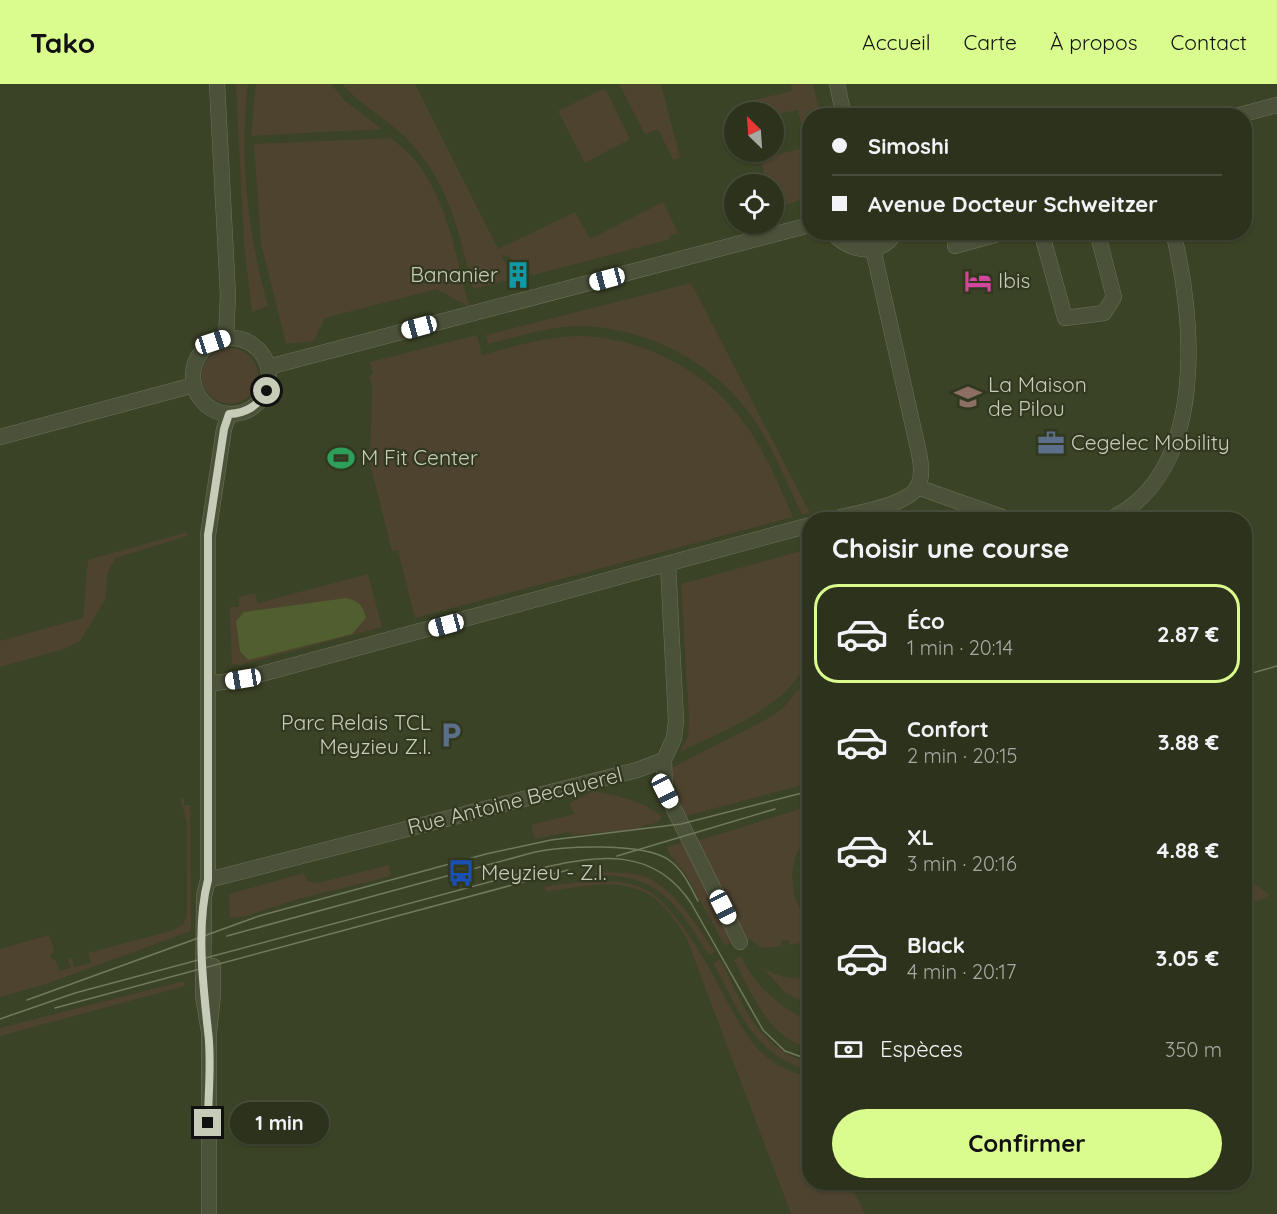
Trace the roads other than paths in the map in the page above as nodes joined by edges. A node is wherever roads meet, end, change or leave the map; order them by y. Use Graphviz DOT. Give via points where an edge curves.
graph roads {
  1 [pos="217,84"];
  2 [pos="837,84"];
  3 [pos="1277,105"];
  4 [pos="842,108"];
  5 [pos="1252,112"];
  6 [pos="802,227"];
  7 [pos="841,240"];
  8 [pos="889,240"];
  9 [pos="976,240"];
  10 [pos="1044,240"];
  11 [pos="1099,240"];
  12 [pos="1175,240"];
  13 [pos="955,246"];
  14 [pos="873,249"];
  15 [pos="226,338"];
  16 [pos="268,367"];
  17 [pos="194,386"];
  18 [pos="229,414"];
  19 [pos="0,437"];
  20 [pos="917,487"];
  21 [pos="860,512"];
  22 [pos="988,512"];
  23 [pos="1122,512"];
  24 [pos="802,527"];
  25 [pos="668,564"];
  26 [pos="208,684"];
  27 [pos="664,760"];
  28 [pos="208,880"];
  29 [pos="740,942"];
  30 [pos="208,1214"];
  1 -- 15 [label="street" via="228,295"];
  2 -- 4 [label="street"];
  3 -- 5 [label="street"];
  6 -- 16 [label="street"];
  7 -- 14 [label="street" via="849,247"];
  8 -- 14 [label="street"];
  9 -- 13 [label="street"];
  10 -- 11 [label="street" via="1065,318 1104,313 1114,297"];
  12 -- 23 [label="street" via="1189,352 1180,430 1146,492"];
  14 -- 20 [label="street" via="919,453"];
  15 -- 16 [label="street" via="248,342 264,357"];
  15 -- 17 [label="street" via="213,342 200,355 193,373"];
  16 -- 18 [label="street" via="267,391 260,401 251,409"];
  17 -- 18 [label="street" via="210,409"];
  17 -- 19 [label="street"];
  18 -- 26 [label="street" via="208,535"];
  20 -- 21 [label="street" via="910,496"];
  20 -- 22 [label="street"];
  24 -- 25 [label="street"];
  25 -- 26 [label="street" via="243,679"];
  25 -- 27 [label="street" via="676,722"];
  26 -- 28 [label="street"];
  27 -- 28 [label="street, Rue Antoine Becquerel"];
  27 -- 29 [label="street" via="665,791"];
  28 -- 30 [label="street" via="204,896 203,996 209,1032"];
}
